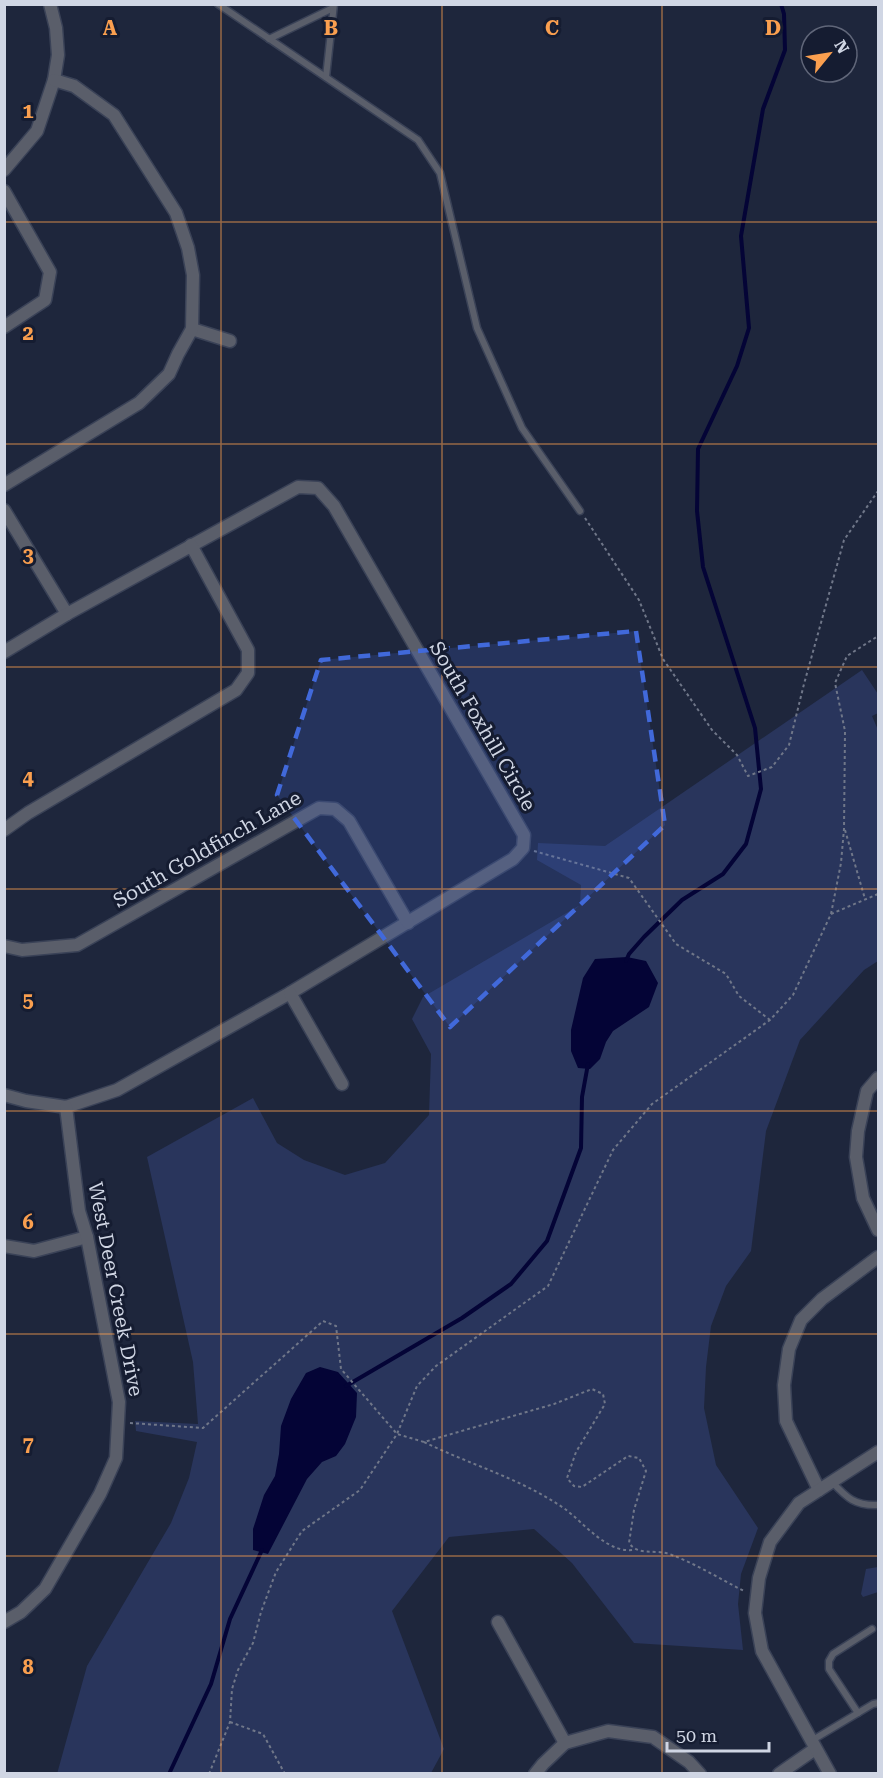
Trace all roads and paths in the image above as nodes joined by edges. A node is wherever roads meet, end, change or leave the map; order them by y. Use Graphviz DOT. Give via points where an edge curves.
graph roads {
  1 [pos="50,4"];
  2 [pos="218,4"];
  3 [pos="334,6"];
  4 [pos="269,39"];
  5 [pos="326,77"];
  6 [pos="54,80"];
  7 [pos="4,170"];
  8 [pos="4,191"];
  9 [pos="4,327"];
  10 [pos="192,329"];
  11 [pos="230,341"];
  12 [pos="4,485"];
  13 [pos="879,491"];
  14 [pos="4,510"];
  15 [pos="580,511"];
  16 [pos="191,545"];
  17 [pos="67,614"];
  18 [pos="879,636"];
  19 [pos="4,652"];
  20 [pos="844,828"];
  21 [pos="4,830"];
  22 [pos="524,848"];
  23 [pos="879,894"];
  24 [pos="865,899"];
  25 [pos="831,914"];
  26 [pos="408,923"];
  27 [pos="4,946"];
  28 [pos="290,993"];
  29 [pos="770,1020"];
  30 [pos="879,1078"];
  31 [pos="342,1083"];
  32 [pos="4,1095"];
  33 [pos="66,1107"];
  34 [pos="879,1230"];
  35 [pos="87,1237"];
  36 [pos="4,1246"];
  37 [pos="879,1257"];
  38 [pos="118,1423"];
  39 [pos="397,1434"];
  40 [pos="424,1442"];
  41 [pos="879,1452"];
  42 [pos="831,1482"];
  43 [pos="819,1490"];
  44 [pos="879,1505"];
  45 [pos="633,1550"];
  46 [pos="756,1598"];
  47 [pos="4,1622"];
  48 [pos="498,1622"];
  49 [pos="872,1629"];
  50 [pos="879,1703"];
  51 [pos="858,1713"];
  52 [pos="230,1722"];
  53 [pos="565,1743"];
  54 [pos="812,1745"];
  55 [pos="209,1773"];
  56 [pos="285,1773"];
  57 [pos="536,1773"];
  58 [pos="700,1773"];
  59 [pos="779,1773"];
  60 [pos="830,1773"];
  1 -- 6 [label="street" via="58,55"];
  2 -- 4 [label="lane"];
  3 -- 4 [label="lane"];
  3 -- 5 [label="lane"];
  4 -- 5 [label="lane"];
  5 -- 15 [label="lane" via="418,140 440,173 477,328 522,428"];
  6 -- 7 [label="street" via="37,131"];
  6 -- 10 [label="street" via="74,86 114,115 176,213 194,275"];
  8 -- 9 [label="street" via="50,272 45,300"];
  10 -- 11 [label="street"];
  10 -- 12 [label="street" via="169,374 139,403"];
  13 -- 15 [label="path" via="844,540 789,745 772,767 748,776 737,755 712,730 663,659 639,600"];
  14 -- 17 [label="street"];
  16 -- 17 [label="street, South Foxhill Circle"];
  16 -- 21 [label="street" via="248,650 248,673 236,690"];
  16 -- 22 [label="street, South Foxhill Circle" via="298,487 318,488 334,506 524,835"];
  17 -- 19 [label="street, South Foxhill Circle"];
  18 -- 20 [label="path" via="847,656 835,683 845,731"];
  20 -- 24 [label="path"];
  20 -- 25 [label="path"];
  22 -- 26 [label="street" via="513,859"];
  22 -- 29 [label="path" via="629,878 676,944 726,974 739,996"];
  23 -- 24 [label="path"];
  24 -- 25 [label="path"];
  25 -- 29 [label="path" via="793,995"];
  26 -- 27 [label="street, South Goldfinch Lane" via="349,820 335,808 319,807 77,945 22,951"];
  26 -- 28 [label="street"];
  28 -- 31 [label="street"];
  28 -- 33 [label="street" via="117,1089"];
  29 -- 39 [label="path" via="652,1104 613,1150 548,1286 436,1366 417,1386"];
  30 -- 34 [label="street" via="867,1091 856,1157 863,1198"];
  32 -- 33 [label="street"];
  33 -- 35 [label="street, West Deer Creek Drive" via="79,1211"];
  35 -- 36 [label="street" via="34,1251"];
  35 -- 38 [label="street, West Deer Creek Drive" via="119,1402"];
  37 -- 43 [label="street" via="822,1299 801,1320 789,1349 784,1385 786,1421"];
  38 -- 39 [label="path" via="203,1428 323,1321 336,1326 341,1370"];
  38 -- 47 [label="street, West Deer Creek Drive" via="116,1458 45,1589"];
  39 -- 40 [label="path"];
  39 -- 52 [label="path" via="360,1490 302,1531 276,1572 253,1642 232,1689"];
  40 -- 45 [label="path" via="536,1492 610,1546"];
  40 -- 45 [label="path" via="592,1389 603,1394 605,1404 576,1452 567,1478 574,1486 582,1487 628,1456 639,1458 646,1471 628,1543"];
  41 -- 42 [label="street"];
  42 -- 43 [label="street"];
  42 -- 44 [label="lane" via="848,1499"];
  43 -- 46 [label="street" via="799,1503 770,1542"];
  45 -- 46 [label="path" via="672,1555"];
  46 -- 54 [label="street" via="754,1613 762,1651"];
  48 -- 53 [label="street"];
  49 -- 51 [label="lane" via="833,1654 829,1661 829,1669"];
  50 -- 51 [label="lane"];
  51 -- 54 [label="lane"];
  52 -- 55 [label="path"];
  52 -- 56 [label="path" via="263,1734"];
  53 -- 57 [label="street"];
  53 -- 58 [label="street" via="608,1731 653,1737"];
  54 -- 59 [label="street"];
  54 -- 60 [label="street"];
}
